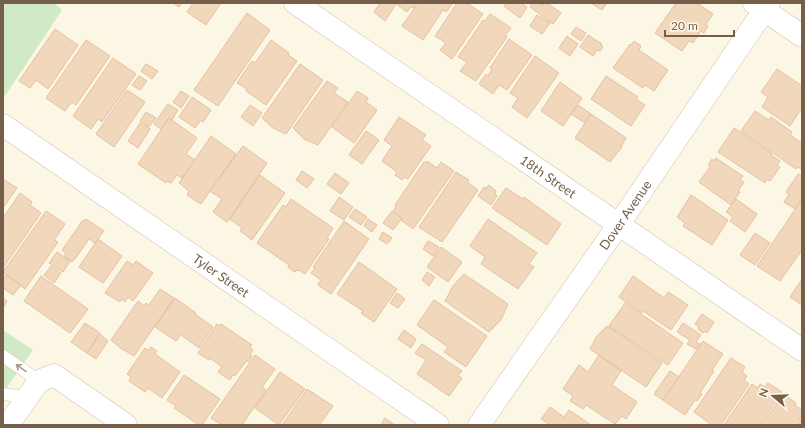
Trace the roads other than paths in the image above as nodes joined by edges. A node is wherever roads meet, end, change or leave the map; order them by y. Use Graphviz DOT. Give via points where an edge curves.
graph roads {
  1 [pos="295,3"];
  2 [pos="762,6"];
  3 [pos="802,36"];
  4 [pos="3,125"];
  5 [pos="619,224"];
  6 [pos="802,350"];
  7 [pos="3,356"];
  8 [pos="33,389"];
  9 [pos="3,394"];
  10 [pos="8,425"];
  11 [pos="126,425"];
  12 [pos="438,425"];
  13 [pos="479,425"];
  1 -- 5 [label="street, 18th Street"];
  2 -- 3 [label="street"];
  2 -- 5 [label="street, Dover Avenue"];
  4 -- 12 [label="street, Tyler Street"];
  5 -- 6 [label="street, 18th Street"];
  5 -- 13 [label="street, Dover Avenue"];
  8 -- 7 [label="lane, one-way"];
  8 -- 9 [label="lane"];
  8 -- 10 [label="street"];
  8 -- 11 [label="street" via="54,375"];
}
